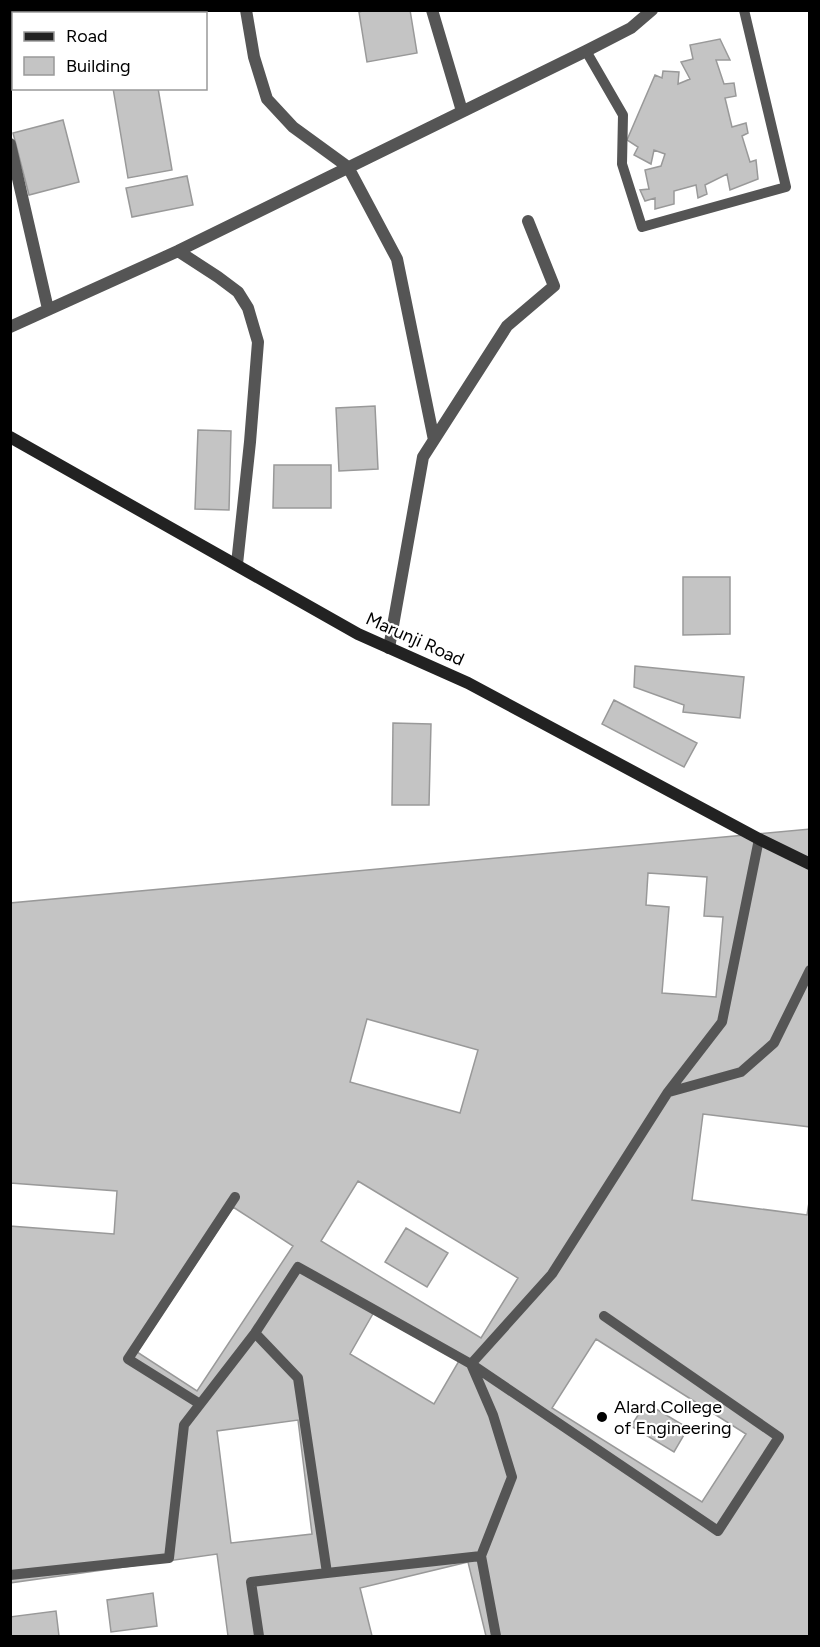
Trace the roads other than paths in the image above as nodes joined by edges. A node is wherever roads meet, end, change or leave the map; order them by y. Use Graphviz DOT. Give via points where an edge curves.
graph roads {
  1 [pos="246,10"];
  2 [pos="432,10"];
  3 [pos="652,10"];
  4 [pos="744,10"];
  5 [pos="586,51"];
  6 [pos="462,111"];
  7 [pos="10,144"];
  8 [pos="348,167"];
  9 [pos="528,221"];
  10 [pos="178,251"];
  11 [pos="48,309"];
  12 [pos="10,327"];
  13 [pos="10,437"];
  14 [pos="435,440"];
  15 [pos="237,564"];
  16 [pos="389,648"];
  17 [pos="759,840"];
  18 [pos="810,864"];
  19 [pos="810,970"];
  20 [pos="668,1092"];
  21 [pos="235,1197"];
  22 [pos="604,1316"];
  23 [pos="255,1333"];
  24 [pos="471,1364"];
  25 [pos="200,1404"];
  26 [pos="481,1556"];
  27 [pos="327,1573"];
  28 [pos="10,1575"];
  29 [pos="259,1636"];
  30 [pos="496,1636"];
  1 -- 8 [label="street" via="254,57 267,99 292,128"];
  2 -- 6 [label="street"];
  3 -- 5 [label="street" via="631,28"];
  4 -- 5 [label="lane" via="786,188 642,227 622,164 623,115"];
  5 -- 6 [label="street"];
  6 -- 8 [label="street"];
  7 -- 11 [label="street"];
  8 -- 10 [label="street"];
  8 -- 14 [label="street" via="397,259"];
  9 -- 14 [label="street" via="554,286 507,326"];
  10 -- 11 [label="street"];
  10 -- 15 [label="street" via="238,292 248,308 258,342"];
  11 -- 12 [label="street"];
  13 -- 15 [label="street, Marunji Road"];
  14 -- 16 [label="street" via="423,457"];
  15 -- 16 [label="street, Marunji Road"];
  16 -- 17 [label="street, Marunji Road" via="468,683"];
  17 -- 18 [label="street, Marunji Road"];
  17 -- 20 [label="lane" via="722,1022"];
  19 -- 20 [label="lane" via="774,1043 741,1072"];
  20 -- 24 [label="lane" via="552,1275"];
  21 -- 25 [label="lane" via="129,1359"];
  22 -- 24 [label="lane" via="779,1437 718,1531"];
  23 -- 24 [label="lane" via="298,1267"];
  23 -- 25 [label="lane"];
  23 -- 27 [label="lane" via="298,1378"];
  24 -- 26 [label="lane" via="494,1415 512,1477"];
  25 -- 28 [label="lane" via="184,1425 169,1558"];
  26 -- 27 [label="lane"];
  26 -- 30 [label="lane"];
  27 -- 29 [label="lane" via="251,1582"];
}
